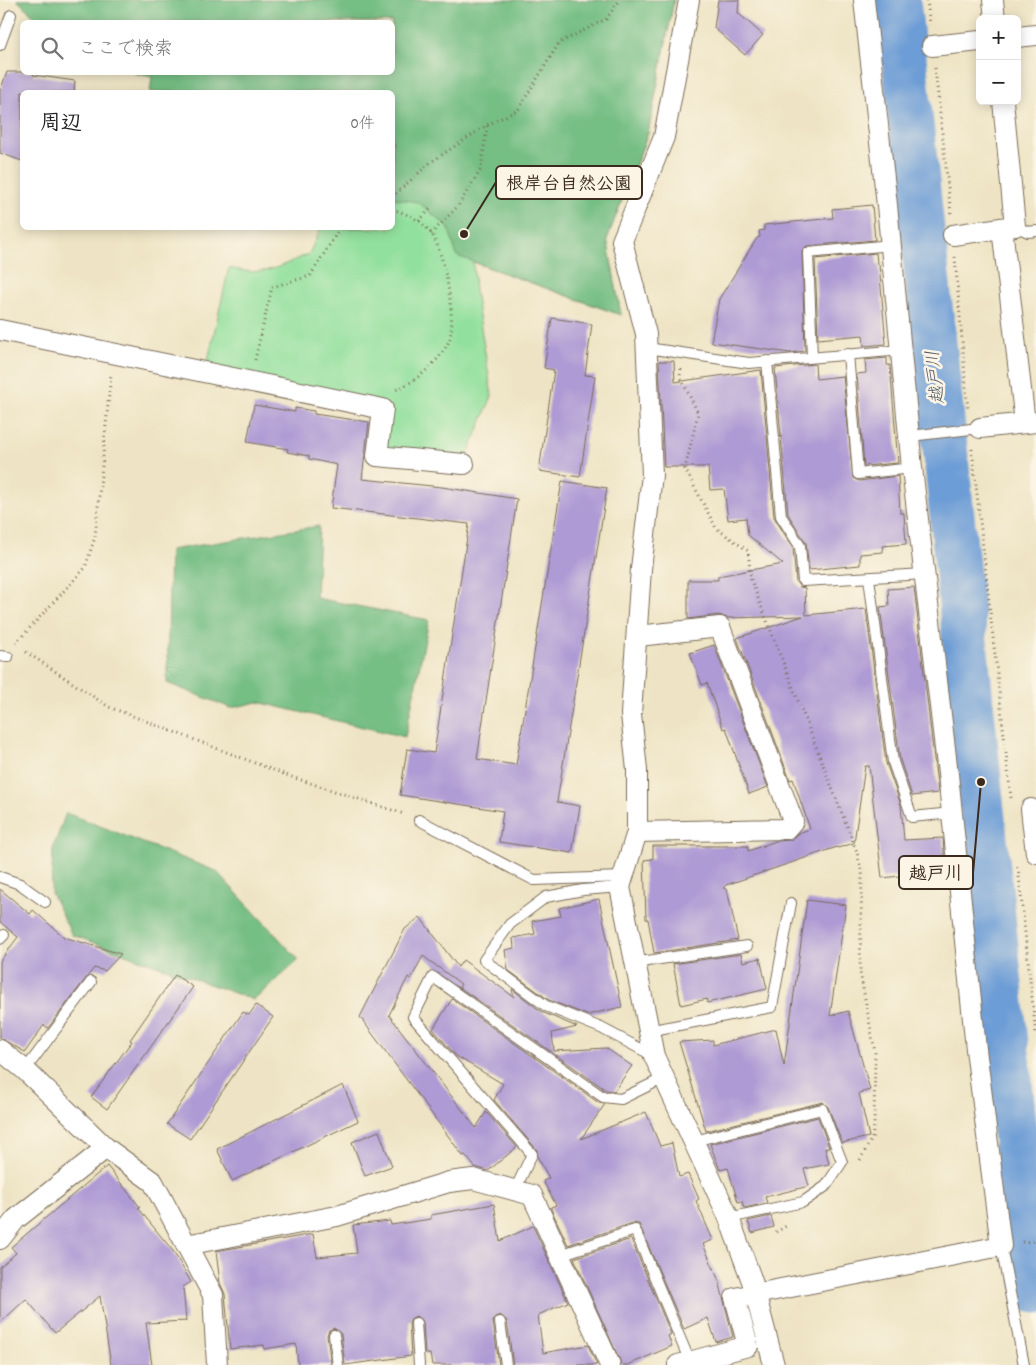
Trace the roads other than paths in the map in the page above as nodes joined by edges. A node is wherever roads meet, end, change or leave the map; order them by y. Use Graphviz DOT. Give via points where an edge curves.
graph roads {
  1 [pos="689,0"];
  2 [pos="864,0"];
  3 [pos="992,0"];
  4 [pos="11,15"];
  5 [pos="994,15"];
  6 [pos="1036,35"];
  7 [pos="1021,37"];
  8 [pos="976,41"];
  9 [pos="0,45"];
  10 [pos="932,46"];
  11 [pos="1003,105"];
  12 [pos="1008,227"];
  13 [pos="1036,231"];
  14 [pos="953,235"];
  15 [pos="891,245"];
  16 [pos="0,330"];
  17 [pos="646,348"];
  18 [pos="902,350"];
  19 [pos="848,354"];
  20 [pos="812,357"];
  21 [pos="767,362"];
  22 [pos="1030,422"];
  23 [pos="971,429"];
  24 [pos="914,435"];
  25 [pos="464,464"];
  26 [pos="912,468"];
  27 [pos="925,574"];
  28 [pos="869,578"];
  29 [pos="638,636"];
  30 [pos="1027,809"];
  31 [pos="952,813"];
  32 [pos="419,820"];
  33 [pos="637,832"];
  34 [pos="1027,856"];
  35 [pos="0,877"];
  36 [pos="621,882"];
  37 [pos="45,902"];
  38 [pos="791,903"];
  39 [pos="747,946"];
  40 [pos="634,963"];
  41 [pos="91,982"];
  42 [pos="648,1031"];
  43 [pos="0,1050"];
  44 [pos="654,1056"];
  45 [pos="25,1070"];
  46 [pos="664,1078"];
  47 [pos="694,1141"];
  48 [pos="106,1148"];
  49 [pos="515,1190"];
  50 [pos="729,1218"];
  51 [pos="0,1239"];
  52 [pos="186,1245"];
  53 [pos="1001,1246"];
  54 [pos="560,1256"];
  55 [pos="755,1294"];
  56 [pos="500,1322"];
  57 [pos="416,1324"];
  58 [pos="334,1335"];
  59 [pos="684,1363"];
  60 [pos="217,1365"];
  61 [pos="338,1365"];
  62 [pos="419,1365"];
  63 [pos="506,1365"];
  64 [pos="610,1365"];
  65 [pos="774,1365"];
  66 [pos="1024,1365"];
  1 -- 17 [label="street" via="664,137 622,241 646,334"];
  2 -- 15 [label="street"];
  3 -- 5 [label="street"];
  4 -- 9 [label="lane"];
  6 -- 7 [label="street"];
  8 -- 10 [label="street"];
  11 -- 12 [label="street"];
  12 -- 13 [label="lane"];
  12 -- 14 [label="street"];
  12 -- 22 [label="street"];
  15 -- 18 [label="street"];
  15 -- 20 [label="lane" via="808,253"];
  16 -- 25 [label="street" via="383,409 377,456"];
  17 -- 21 [label="lane" via="749,363"];
  17 -- 29 [label="street" via="652,475 641,569"];
  18 -- 19 [label="lane"];
  18 -- 24 [label="street"];
  19 -- 20 [label="lane"];
  19 -- 26 [label="lane" via="858,474"];
  20 -- 21 [label="lane"];
  21 -- 28 [label="lane" via="782,516 800,546 803,581"];
  22 -- 23 [label="street"];
  23 -- 24 [label="lane"];
  24 -- 26 [label="street"];
  26 -- 27 [label="street"];
  27 -- 28 [label="lane"];
  27 -- 31 [label="street"];
  28 -- 31 [label="lane" via="893,762 912,817"];
  29 -- 33 [label="street" via="631,714 637,770"];
  29 -- 33 [label="street" via="720,627 792,821 786,829"];
  30 -- 34 [label="street"];
  31 -- 53 [label="street" via="976,1049"];
  32 -- 36 [label="lane" via="534,880"];
  33 -- 36 [label="street"];
  35 -- 37 [label="lane" via="20,884"];
  36 -- 40 [label="street"];
  36 -- 44 [label="lane" via="546,898 510,924 484,960 546,1006 601,1028"];
  38 -- 42 [label="lane" via="772,1008"];
  39 -- 40 [label="lane"];
  40 -- 42 [label="street"];
  41 -- 45 [label="lane"];
  42 -- 44 [label="street"];
  43 -- 45 [label="street"];
  44 -- 46 [label="street"];
  45 -- 48 [label="street"];
  46 -- 47 [label="street"];
  46 -- 49 [label="lane" via="621,1098 603,1097 433,977 413,1016 532,1154"];
  47 -- 50 [label="street"];
  47 -- 50 [label="lane" via="822,1109 842,1162 826,1186 803,1202"];
  48 -- 51 [label="street" via="16,1219"];
  48 -- 52 [label="street" via="153,1182"];
  49 -- 52 [label="street" via="473,1179 448,1182 337,1216"];
  49 -- 54 [label="street" via="532,1194"];
  50 -- 55 [label="street"];
  52 -- 60 [label="street" via="213,1296"];
  53 -- 55 [label="street"];
  53 -- 66 [label="lane"];
  54 -- 59 [label="lane" via="635,1230"];
  54 -- 64 [label="street"];
  55 -- 59 [label="street" via="735,1298 748,1346"];
  55 -- 65 [label="street"];
  56 -- 63 [label="lane"];
  57 -- 62 [label="lane"];
  58 -- 61 [label="lane"];
}
